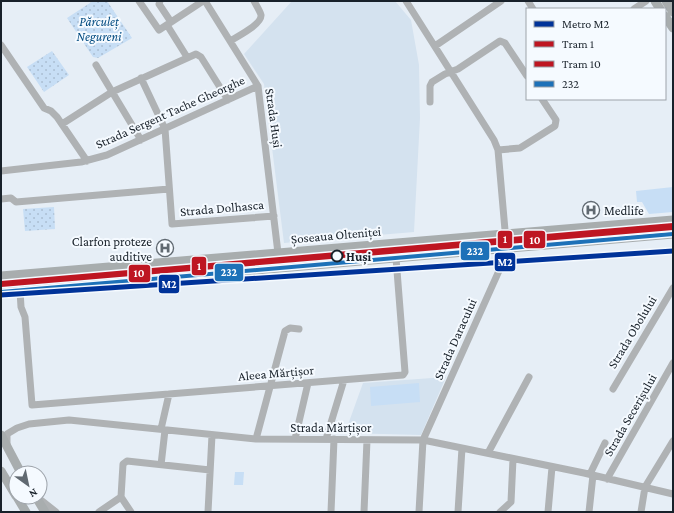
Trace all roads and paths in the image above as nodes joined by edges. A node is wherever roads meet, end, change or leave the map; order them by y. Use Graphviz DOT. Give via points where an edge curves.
graph roads {
  1 [pos="140,1"];
  2 [pos="160,1"];
  3 [pos="204,1"];
  4 [pos="254,1"];
  5 [pos="406,1"];
  6 [pos="501,1"];
  7 [pos="646,1"];
  8 [pos="666,1"];
  9 [pos="636,8"];
  10 [pos="673,12"];
  11 [pos="666,18"];
  12 [pos="169,23"];
  13 [pos="673,28"];
  14 [pos="230,41"];
  15 [pos="1,45"];
  16 [pos="435,46"];
  17 [pos="187,57"];
  18 [pos="96,65"];
  19 [pos="452,71"];
  20 [pos="526,74"];
  21 [pos="141,78"];
  22 [pos="258,86"];
  23 [pos="112,92"];
  24 [pos="228,100"];
  25 [pos="543,100"];
  26 [pos="430,102"];
  27 [pos="62,124"];
  28 [pos="166,129"];
  29 [pos="141,140"];
  30 [pos="498,150"];
  31 [pos="87,161"];
  32 [pos="1,171"];
  33 [pos="169,190"];
  34 [pos="1,199"];
  35 [pos="274,216"];
  36 [pos="673,220"];
  37 [pos="505,234"];
  38 [pos="673,234"];
  39 [pos="508,248"];
  40 [pos="278,253"];
  41 [pos="396,258"];
  42 [pos="1,276"];
  43 [pos="673,288"];
  44 [pos="20,291"];
  45 [pos="1,292"];
  46 [pos="299,329"];
  47 [pos="673,363"];
  48 [pos="529,377"];
  49 [pos="344,380"];
  50 [pos="308,383"];
  51 [pos="269,386"];
  52 [pos="613,389"];
  53 [pos="170,394"];
  54 [pos="1,429"];
  55 [pos="12,430"];
  56 [pos="163,430"];
  57 [pos="1,435"];
  58 [pos="212,435"];
  59 [pos="256,438"];
  60 [pos="295,439"];
  61 [pos="334,439"];
  62 [pos="326,440"];
  63 [pos="366,440"];
  64 [pos="423,440"];
  65 [pos="1,441"];
  66 [pos="673,441"];
  67 [pos="605,444"];
  68 [pos="462,448"];
  69 [pos="488,453"];
  70 [pos="9,454"];
  71 [pos="513,459"];
  72 [pos="16,465"];
  73 [pos="162,465"];
  74 [pos="552,467"];
  75 [pos="210,470"];
  76 [pos="1,471"];
  77 [pos="591,475"];
  78 [pos="607,478"];
  79 [pos="8,483"];
  80 [pos="645,487"];
  81 [pos="673,494"];
  82 [pos="121,497"];
  83 [pos="47,505"];
  84 [pos="56,512"];
  85 [pos="99,512"];
  86 [pos="131,512"];
  87 [pos="208,512"];
  88 [pos="331,512"];
  89 [pos="364,512"];
  90 [pos="419,512"];
  91 [pos="458,512"];
  92 [pos="500,512"];
  93 [pos="548,512"];
  94 [pos="588,512"];
  95 [pos="641,512"];
  1 -- 12 [label="street" via="159,30"];
  2 -- 12 [label="street" via="159,4"];
  3 -- 12 [label="street"];
  3 -- 14 [label="street, Strada Huși"];
  4 -- 14 [label="street" via="261,19"];
  5 -- 16 [label="street"];
  6 -- 16 [label="street"];
  7 -- 9 [label="street"];
  8 -- 10 [label="main road"];
  11 -- 13 [label="main road"];
  12 -- 17 [label="street"];
  14 -- 22 [label="street, Strada Huși"];
  15 -- 27 [label="street" via="44,108 51,111"];
  16 -- 19 [label="street"];
  17 -- 21 [label="street"];
  17 -- 24 [label="street" via="196,54 201,57"];
  18 -- 23 [label="street"];
  19 -- 20 [label="street" via="500,41 505,43"];
  19 -- 26 [label="street" via="430,84"];
  19 -- 30 [label="street" via="490,131"];
  21 -- 23 [label="street"];
  21 -- 28 [label="street"];
  22 -- 24 [label="street, Strada Sergent Tache Gheorghe"];
  22 -- 35 [label="street, Strada Huși"];
  23 -- 27 [label="street"];
  23 -- 29 [label="street"];
  24 -- 28 [label="street, Strada Sergent Tache Gheorghe"];
  25 -- 30 [label="street" via="556,120 556,126 520,148"];
  27 -- 31 [label="street"];
  28 -- 29 [label="street, Strada Sergent Tache Gheorghe"];
  28 -- 33 [label="street, Strada Dolhasca"];
  29 -- 31 [label="street, Strada Sergent Tache Gheorghe"];
  30 -- 37 [label="street"];
  31 -- 32 [label="street, Strada Sergent Tache Gheorghe"];
  33 -- 34 [label="street" via="16,202 10,198"];
  33 -- 35 [label="street, Strada Dolhasca" via="174,224"];
  35 -- 40 [label="street, Strada Huși"];
  36 -- 37 [label="main road, Șoseaua Olteniței"];
  37 -- 39 [label="street"];
  37 -- 40 [label="main road, Șoseaua Olteniței"];
  38 -- 39 [label="main road"];
  39 -- 41 [label="main road"];
  39 -- 64 [label="street, Strada Daracului"];
  40 -- 42 [label="main road, Șoseaua Olteniței"];
  41 -- 44 [label="main road"];
  41 -- 49 [label="street, Aleea Mărțișor" via="405,374"];
  43 -- 52 [label="street, Strada Obolului"];
  44 -- 45 [label="main road"];
  44 -- 53 [label="street, Aleea Mărțișor" via="22,312 25,317 32,405"];
  46 -- 51 [label="street" via="290,328 285,331"];
  47 -- 78 [label="street, Strada Secerișului"];
  48 -- 69 [label="street"];
  49 -- 50 [label="street, Aleea Mărțișor"];
  49 -- 62 [label="street"];
  50 -- 51 [label="street, Aleea Mărțișor"];
  50 -- 60 [label="street"];
  51 -- 53 [label="street, Aleea Mărțișor"];
  51 -- 59 [label="street"];
  53 -- 56 [label="street"];
  54 -- 55 [label="street"];
  55 -- 56 [label="street, Strada Mărțișor" via="37,422 69,420"];
  55 -- 70 [label="street" via="6,437"];
  56 -- 58 [label="street, Strada Mărțișor"];
  56 -- 73 [label="street"];
  57 -- 70 [label="main road"];
  58 -- 59 [label="street, Strada Mărțișor"];
  58 -- 75 [label="street"];
  59 -- 60 [label="street, Strada Mărțișor"];
  60 -- 62 [label="street, Strada Mărțișor"];
  61 -- 62 [label="street, Strada Mărțișor"];
  61 -- 63 [label="street, Strada Mărțișor"];
  61 -- 88 [label="street"];
  63 -- 64 [label="street, Strada Mărțișor"];
  63 -- 89 [label="street"];
  64 -- 68 [label="street, Strada Mărțișor"];
  64 -- 90 [label="street"];
  65 -- 70 [label="main road"];
  66 -- 80 [label="street"];
  67 -- 77 [label="street"];
  68 -- 69 [label="street, Strada Mărțișor"];
  68 -- 91 [label="street"];
  69 -- 71 [label="street, Strada Mărțișor"];
  70 -- 72 [label="main road"];
  71 -- 74 [label="street, Strada Mărțișor"];
  71 -- 92 [label="street" via="511,502"];
  73 -- 75 [label="street"];
  73 -- 82 [label="street" via="124,462"];
  74 -- 77 [label="street, Strada Mărțișor"];
  74 -- 93 [label="street"];
  75 -- 87 [label="street"];
  76 -- 79 [label="main road"];
  77 -- 78 [label="street, Strada Mărțișor"];
  77 -- 94 [label="street"];
  78 -- 80 [label="street, Strada Mărțișor"];
  80 -- 81 [label="street, Strada Mărțișor"];
  80 -- 95 [label="street"];
  82 -- 85 [label="street"];
  82 -- 86 [label="street"];
  83 -- 84 [label="street"];
}
